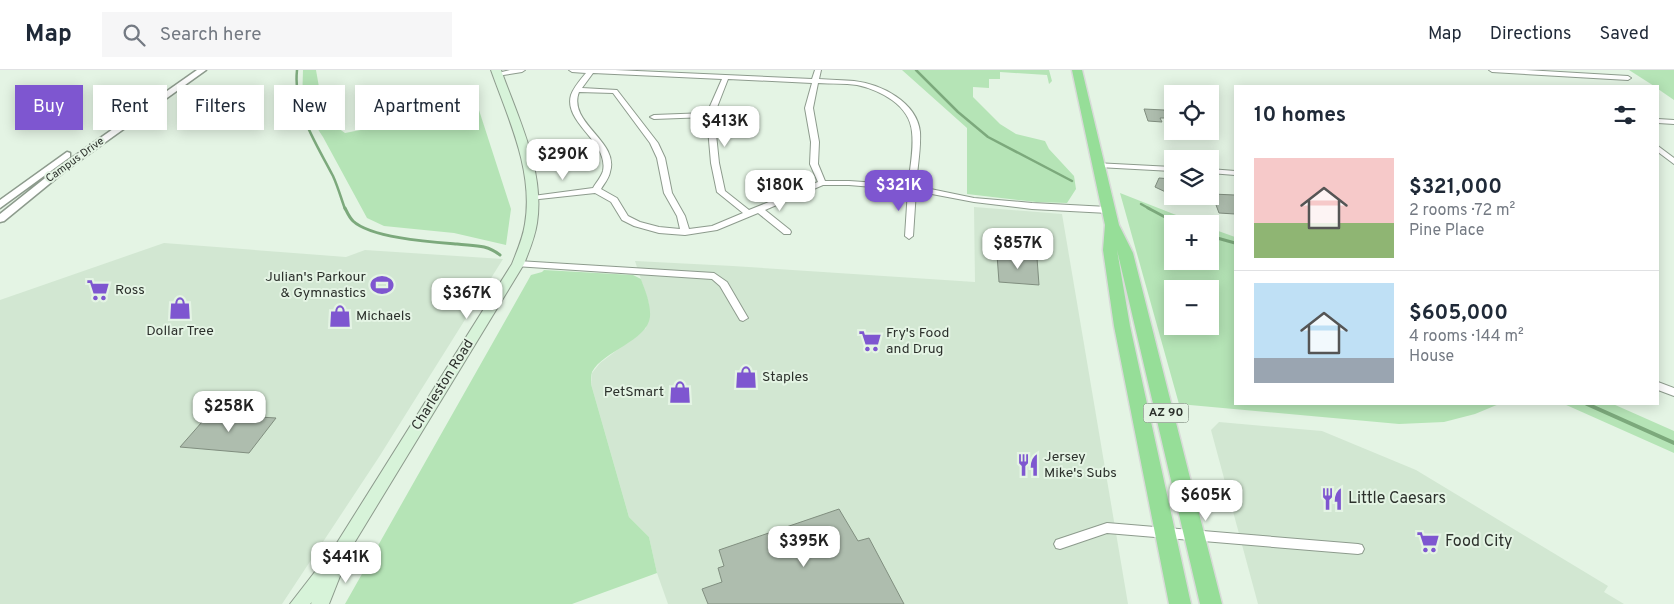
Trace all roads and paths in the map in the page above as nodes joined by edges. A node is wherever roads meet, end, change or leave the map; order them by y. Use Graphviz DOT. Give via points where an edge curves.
graph roads {
  1 [pos="190,70"];
  2 [pos="202,70"];
  3 [pos="522,70"];
  4 [pos="572,70"];
  5 [pos="818,70"];
  6 [pos="1077,70"];
  7 [pos="1492,70"];
  8 [pos="591,71"];
  9 [pos="497,72"];
  10 [pos="726,77"];
  11 [pos="1628,78"];
  12 [pos="815,81"];
  13 [pos="578,90"];
  14 [pos="710,115"];
  15 [pos="654,117"];
  16 [pos="1659,121"];
  17 [pos="1674,122"];
  18 [pos="1659,149"];
  19 [pos="1674,162"];
  20 [pos="1098,165"];
  21 [pos="1164,169"];
  22 [pos="1219,172"];
  23 [pos="1234,173"];
  24 [pos="822,183"];
  25 [pos="912,188"];
  26 [pos="596,190"];
  27 [pos="533,198"];
  28 [pos="0,205"];
  29 [pos="758,209"];
  30 [pos="749,214"];
  31 [pos="1110,217"];
  32 [pos="0,219"];
  33 [pos="685,232"];
  34 [pos="787,232"];
  35 [pos="909,236"];
  36 [pos="518,264"];
  37 [pos="744,318"];
  38 [pos="1659,386"];
  39 [pos="1674,392"];
  40 [pos="1164,532"];
  41 [pos="1195,535"];
  42 [pos="1060,544"];
  43 [pos="1358,549"];
  44 [pos="341,552"];
  45 [pos="299,604"];
  46 [pos="320,604"];
  47 [pos="1180,604"];
  48 [pos="1211,604"];
  1 -- 28 [label="street, Campus Drive"];
  2 -- 32 [label="street, Campus Drive" via="62,169"];
  3 -- 9 [label="street"];
  4 -- 8 [label="street"];
  5 -- 12 [label="street"];
  6 -- 20 [label="highway, AZ 90"];
  7 -- 11 [label="street"];
  8 -- 10 [label="street"];
  8 -- 13 [label="street"];
  9 -- 27 [label="main road, Charleston Road" via="528,169"];
  10 -- 12 [label="street"];
  10 -- 14 [label="street"];
  12 -- 24 [label="street" via="809,108 815,142 814,164"];
  12 -- 25 [label="street" via="874,87 908,112 915,122 916,132"];
  13 -- 26 [label="street" via="574,105 602,147 607,162 607,171"];
  13 -- 33 [label="street" via="614,91 654,143 661,158 668,193 681,216"];
  14 -- 15 [label="street"];
  14 -- 30 [label="street" via="720,192"];
  16 -- 17 [label="street"];
  18 -- 19 [label="street"];
  20 -- 21 [label="street"];
  20 -- 31 [label="highway, AZ 90"];
  22 -- 23 [label="street"];
  24 -- 25 [label="street"];
  24 -- 29 [label="street"];
  25 -- 31 [label="street" via="974,200"];
  25 -- 35 [label="street"];
  26 -- 27 [label="street"];
  26 -- 33 [label="street" via="614,200 625,218 637,224"];
  27 -- 36 [label="main road, Charleston Road" via="528,240"];
  29 -- 30 [label="street"];
  29 -- 34 [label="street"];
  30 -- 33 [label="street" via="714,228"];
  31 -- 40 [label="highway, AZ 90" via="1110,250 1122,326"];
  31 -- 41 [label="highway, AZ 90" via="1126,253"];
  36 -- 37 [label="street" via="714,276 724,284"];
  36 -- 44 [label="main road, Charleston Road"];
  38 -- 39 [label="street"];
  40 -- 41 [label="street"];
  40 -- 42 [label="street" via="1108,528"];
  40 -- 47 [label="highway, AZ 90"];
  41 -- 43 [label="street"];
  41 -- 48 [label="highway, AZ 90"];
  44 -- 45 [label="main road, Charleston Road"];
  44 -- 46 [label="main road, Charleston Road"];
}
